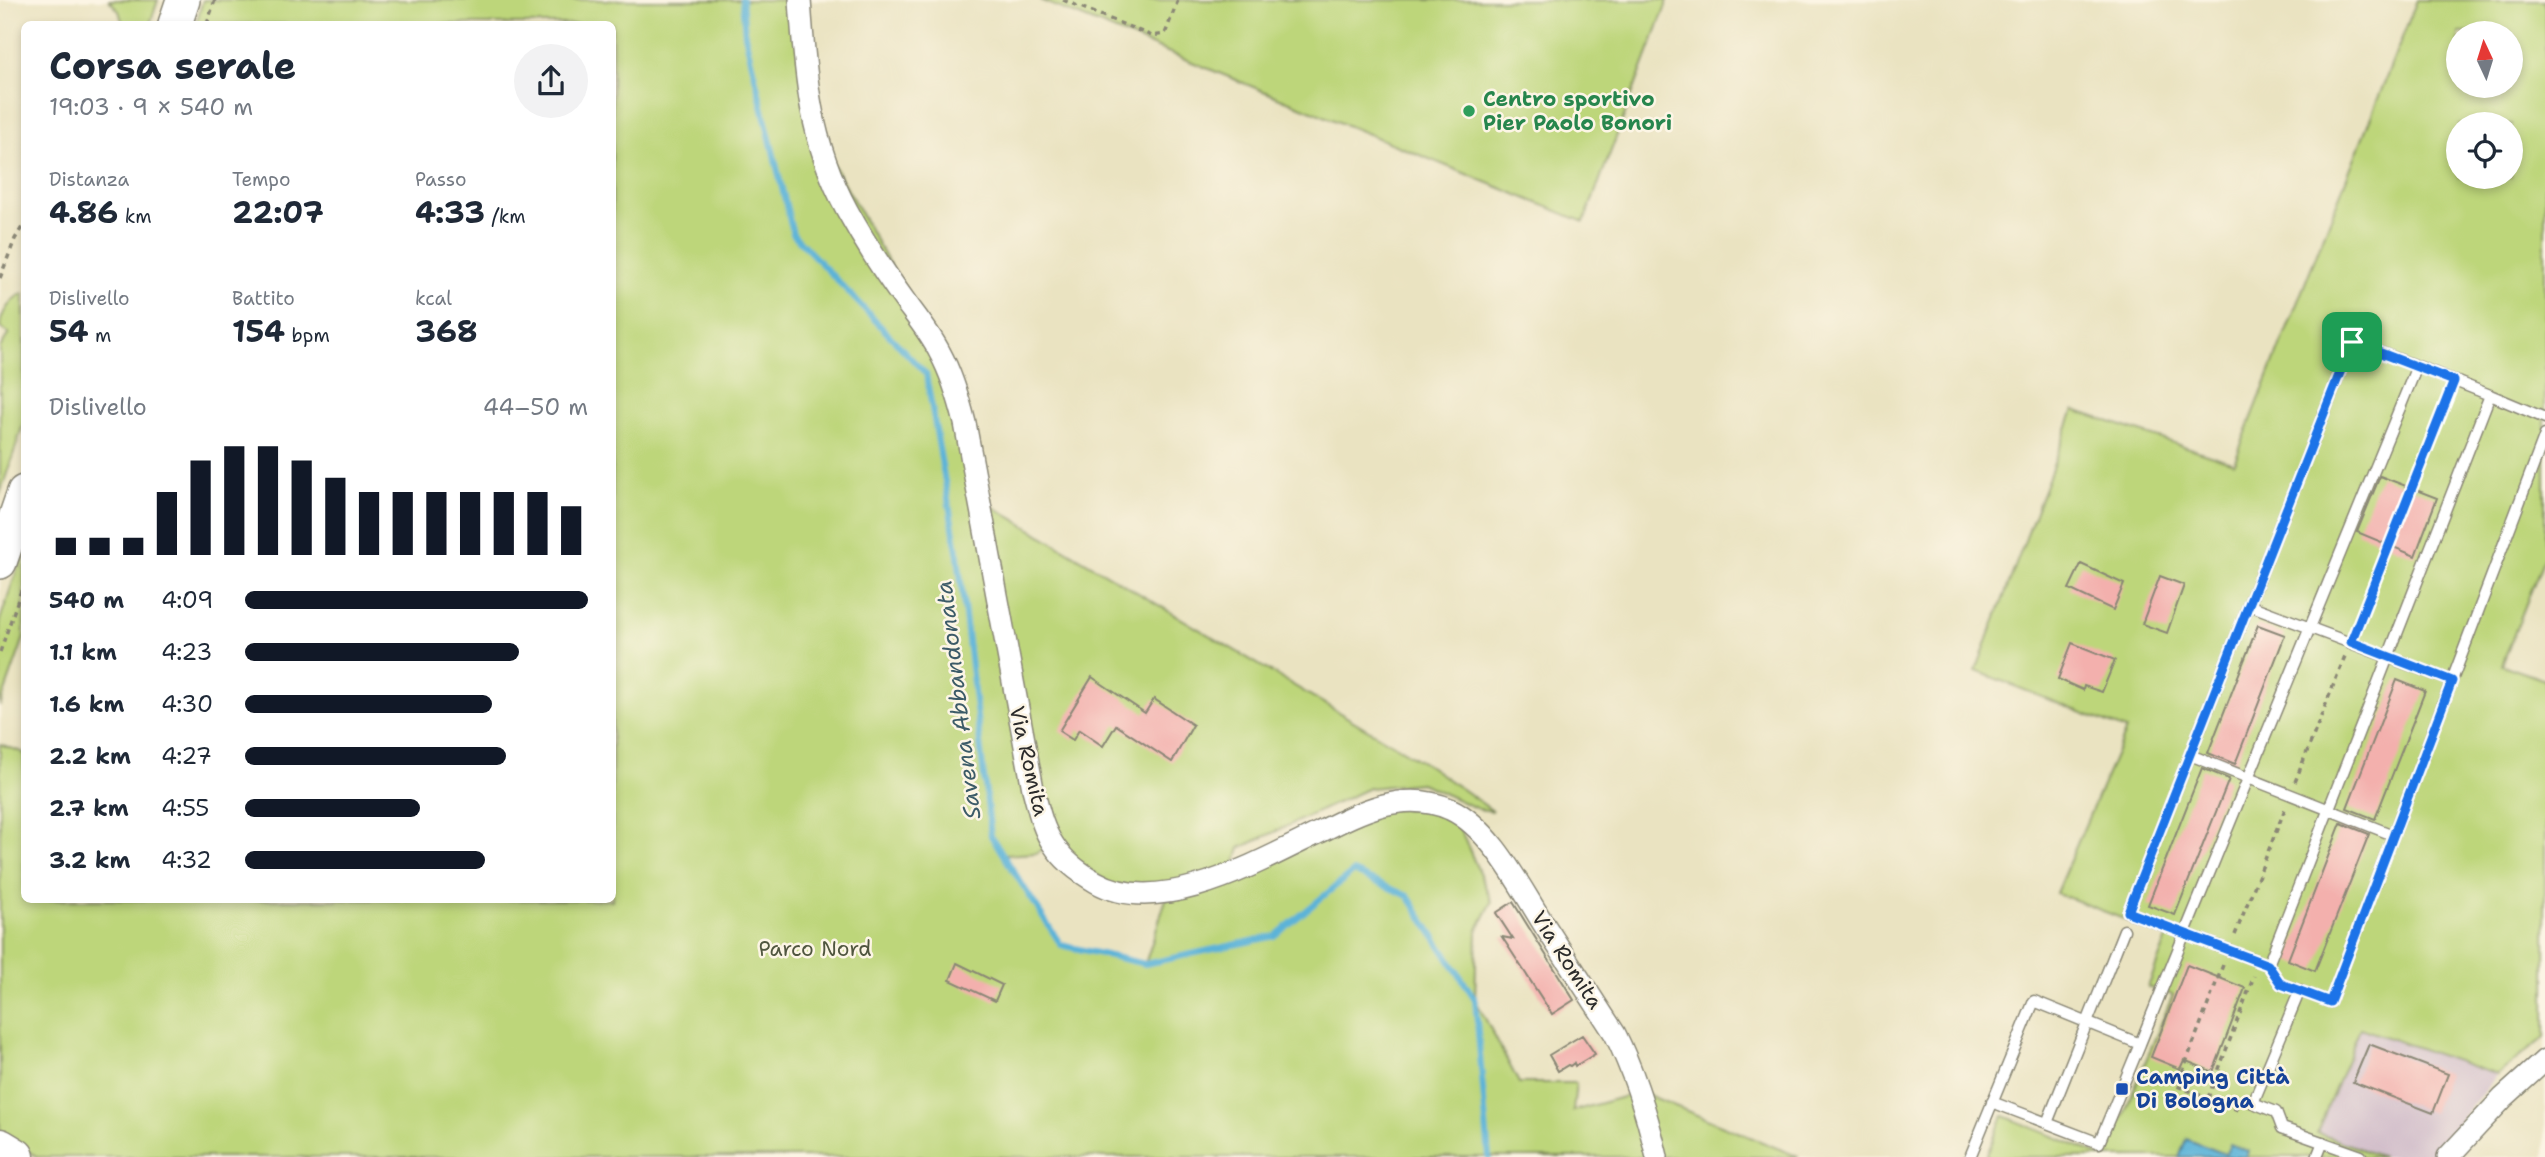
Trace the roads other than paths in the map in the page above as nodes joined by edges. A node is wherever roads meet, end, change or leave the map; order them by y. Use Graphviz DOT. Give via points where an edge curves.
graph roads {
  1 [pos="183,0"];
  2 [pos="800,0"];
  3 [pos="176,21"];
  4 [pos="2417,366"];
  5 [pos="2490,395"];
  6 [pos="2545,418"];
  7 [pos="2545,435"];
  8 [pos="21,500"];
  9 [pos="7,535"];
  10 [pos="0,562"];
  11 [pos="2249,605"];
  12 [pos="2310,627"];
  13 [pos="2388,657"];
  14 [pos="2452,681"];
  15 [pos="2190,755"];
  16 [pos="2249,778"];
  17 [pos="2328,810"];
  18 [pos="2393,835"];
  19 [pos="2124,930"];
  20 [pos="2185,934"];
  21 [pos="2264,963"];
  22 [pos="2300,990"];
  23 [pos="2087,1023"];
  24 [pos="2140,1044"];
  25 [pos="2545,1060"];
  26 [pos="1992,1102"];
  27 [pos="2047,1123"];
  28 [pos="2323,1142"];
  29 [pos="0,1148"];
  30 [pos="2361,1156"];
  31 [pos="15,1157"];
  32 [pos="1657,1157"];
  33 [pos="1970,1157"];
  34 [pos="2317,1157"];
  35 [pos="2448,1157"];
  1 -- 3 [label="main road"];
  2 -- 32 [label="street, Via Romita" via="807,92 829,173 866,241 941,354 956,389 1033,789 1053,844 1085,876 1105,887 1123,893 1169,893 1270,856 1378,805 1415,801 1452,810 1497,852 1615,1034 1641,1092"];
  4 -- 5 [label="lane"];
  4 -- 11 [label="lane" via="2352,342"];
  4 -- 12 [label="lane"];
  5 -- 6 [label="lane"];
  5 -- 13 [label="lane"];
  7 -- 14 [label="lane"];
  8 -- 9 [label="main road"];
  9 -- 10 [label="main road"];
  11 -- 12 [label="lane"];
  11 -- 15 [label="lane"];
  12 -- 13 [label="lane"];
  12 -- 16 [label="lane"];
  13 -- 14 [label="lane"];
  13 -- 17 [label="lane"];
  14 -- 18 [label="lane"];
  15 -- 16 [label="lane"];
  15 -- 20 [label="lane" via="2128,912"];
  16 -- 17 [label="lane"];
  16 -- 20 [label="lane"];
  17 -- 18 [label="lane"];
  17 -- 21 [label="lane"];
  18 -- 22 [label="lane" via="2330,1002"];
  19 -- 23 [label="lane"];
  20 -- 21 [label="lane"];
  20 -- 24 [label="lane"];
  21 -- 22 [label="lane" via="2281,984"];
  22 -- 28 [label="lane" via="2253,1103 2276,1112 2282,1128"];
  23 -- 24 [label="lane"];
  23 -- 26 [label="lane" via="2034,1001"];
  23 -- 27 [label="lane"];
  24 -- 27 [label="lane" via="2099,1143"];
  25 -- 35 [label="street"];
  26 -- 27 [label="lane"];
  26 -- 33 [label="lane"];
  28 -- 30 [label="lane"];
  28 -- 34 [label="lane"];
  29 -- 31 [label="highway"];
}
